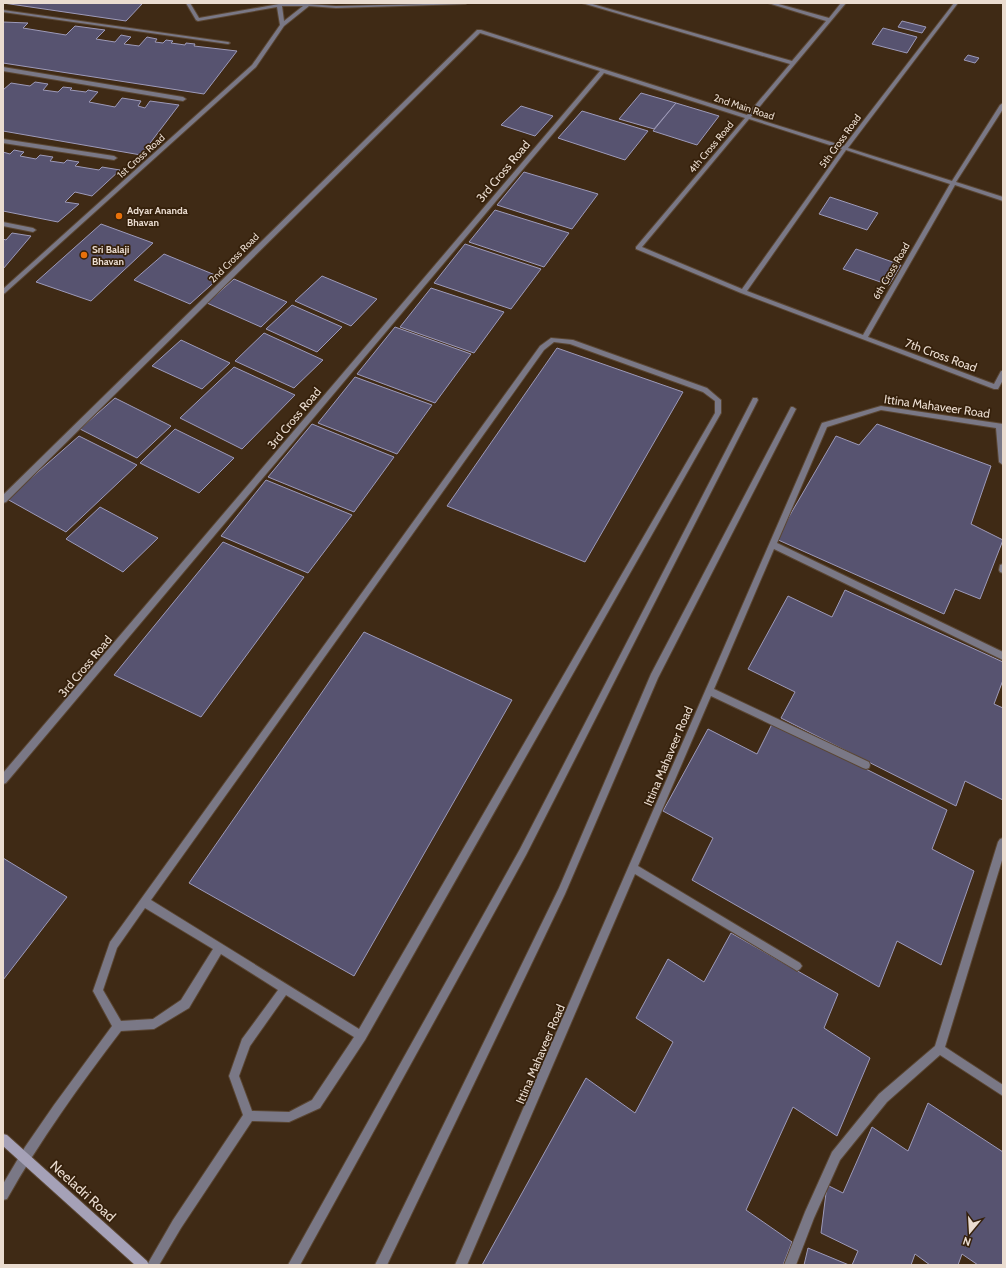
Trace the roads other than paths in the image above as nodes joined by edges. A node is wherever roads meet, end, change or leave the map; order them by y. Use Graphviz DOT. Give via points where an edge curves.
graph roads {
  1 [pos="188,3"];
  2 [pos="465,3"];
  3 [pos="584,3"];
  4 [pos="770,3"];
  5 [pos="844,3"];
  6 [pos="956,3"];
  7 [pos="308,4"];
  8 [pos="279,5"];
  9 [pos="3,11"];
  10 [pos="829,20"];
  11 [pos="282,25"];
  12 [pos="479,31"];
  13 [pos="228,43"];
  14 [pos="793,63"];
  15 [pos="3,69"];
  16 [pos="603,71"];
  17 [pos="183,99"];
  18 [pos="1003,105"];
  19 [pos="747,118"];
  20 [pos="3,141"];
  21 [pos="845,148"];
  22 [pos="114,158"];
  23 [pos="953,183"];
  24 [pos="1003,199"];
  25 [pos="3,224"];
  26 [pos="33,230"];
  27 [pos="3,292"];
  28 [pos="743,292"];
  29 [pos="864,338"];
  30 [pos="1003,372"];
  31 [pos="755,400"];
  32 [pos="793,409"];
  33 [pos="1001,427"];
  34 [pos="1003,462"];
  35 [pos="3,500"];
  36 [pos="772,544"];
  37 [pos="1003,656"];
  38 [pos="709,691"];
  39 [pos="866,765"];
  40 [pos="3,780"];
  41 [pos="1003,842"];
  42 [pos="633,868"];
  43 [pos="145,902"];
  44 [pos="219,948"];
  45 [pos="798,966"];
  46 [pos="284,989"];
  47 [pos="118,1026"];
  48 [pos="361,1036"];
  49 [pos="938,1049"];
  50 [pos="1003,1091"];
  51 [pos="249,1116"];
  52 [pos="3,1139"];
  53 [pos="23,1157"];
  54 [pos="3,1195"];
  55 [pos="143,1265"];
  56 [pos="153,1265"];
  57 [pos="294,1265"];
  58 [pos="381,1265"];
  59 [pos="461,1265"];
  60 [pos="790,1265"];
  1 -- 8 [label="street" via="198,20"];
  2 -- 7 [label="street" via="336,7"];
  3 -- 14 [label="street"];
  4 -- 10 [label="street"];
  5 -- 10 [label="street, 4th Cross Road"];
  6 -- 21 [label="street, 5th Cross Road"];
  7 -- 8 [label="street"];
  7 -- 11 [label="street, 1st Cross Road"];
  8 -- 11 [label="street"];
  9 -- 13 [label="street"];
  10 -- 14 [label="street, 4th Cross Road"];
  11 -- 27 [label="street, 1st Cross Road" via="254,66"];
  12 -- 16 [label="street, 2nd Main Road"];
  12 -- 35 [label="street, 2nd Cross Road"];
  14 -- 19 [label="street, 4th Cross Road"];
  15 -- 17 [label="street"];
  16 -- 19 [label="street, 2nd Main Road"];
  16 -- 40 [label="street, 3rd Cross Road"];
  18 -- 23 [label="street, 6th Cross Road"];
  19 -- 21 [label="street, 2nd Main Road"];
  19 -- 28 [label="street, 4th Cross Road" via="638,248"];
  20 -- 22 [label="street"];
  21 -- 23 [label="street, 2nd Main Road"];
  21 -- 28 [label="street, 5th Cross Road"];
  23 -- 24 [label="street, 2nd Main Road"];
  23 -- 29 [label="street, 6th Cross Road"];
  25 -- 26 [label="street"];
  28 -- 29 [label="street"];
  29 -- 30 [label="street, 7th Cross Road" via="996,387"];
  31 -- 57 [label="street" via="522,852"];
  32 -- 58 [label="street" via="654,678 562,891"];
  33 -- 34 [label="street"];
  33 -- 36 [label="street, Ittina Mahaveer Road" via="881,408 824,425"];
  36 -- 37 [label="street"];
  36 -- 38 [label="street, Ittina Mahaveer Road"];
  38 -- 39 [label="street"];
  38 -- 42 [label="street, Ittina Mahaveer Road"];
  41 -- 49 [label="street"];
  42 -- 45 [label="street"];
  42 -- 59 [label="street, Ittina Mahaveer Road"];
  43 -- 44 [label="street"];
  43 -- 47 [label="street" via="113,945 98,991"];
  43 -- 48 [label="street" via="542,348 553,340 571,342 705,390 718,400 718,413"];
  44 -- 46 [label="street"];
  44 -- 47 [label="street" via="184,1004 154,1024"];
  46 -- 48 [label="street"];
  46 -- 51 [label="street" via="246,1043 234,1076"];
  47 -- 53 [label="street"];
  48 -- 51 [label="street" via="316,1104 289,1117"];
  49 -- 50 [label="street"];
  49 -- 60 [label="street" via="883,1098 836,1156 808,1216"];
  51 -- 56 [label="street" via="177,1224"];
  52 -- 53 [label="main road, Neeladri Road"];
  53 -- 54 [label="street"];
  53 -- 55 [label="main road, Neeladri Road"];
}
